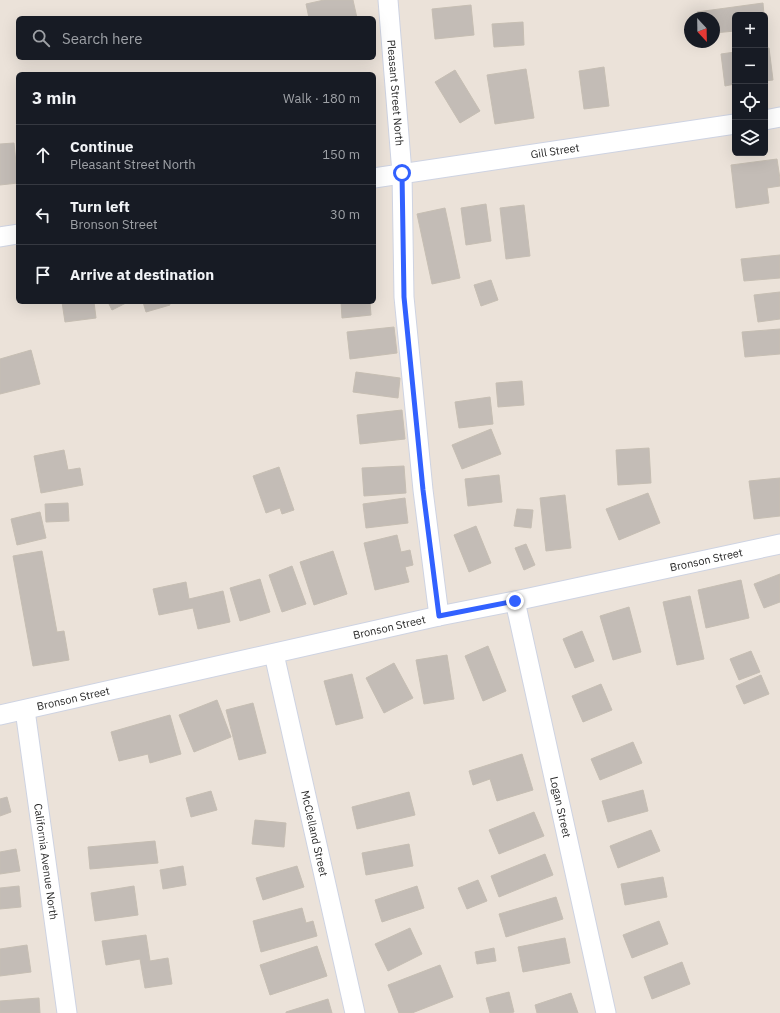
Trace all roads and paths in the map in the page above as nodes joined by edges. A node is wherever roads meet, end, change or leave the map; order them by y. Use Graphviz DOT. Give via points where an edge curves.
graph roads {
  1 [pos="388,0"];
  2 [pos="780,117"];
  3 [pos="768,119"];
  4 [pos="732,124"];
  5 [pos="402,173"];
  6 [pos="376,178"];
  7 [pos="16,234"];
  8 [pos="0,237"];
  9 [pos="780,544"];
  10 [pos="515,601"];
  11 [pos="439,616"];
  12 [pos="274,654"];
  13 [pos="25,710"];
  14 [pos="0,715"];
  15 [pos="67,1013"];
  16 [pos="354,1013"];
  17 [pos="606,1013"];
  1 -- 5 [label="street, Pleasant Street North"];
  2 -- 3 [label="street"];
  4 -- 5 [label="street, Gill Street"];
  5 -- 6 [label="street, Gill Street"];
  5 -- 11 [label="street, Pleasant Street North" via="404,297 423,490"];
  7 -- 8 [label="street"];
  9 -- 10 [label="street, Bronson Street"];
  10 -- 11 [label="street, Bronson Street"];
  10 -- 17 [label="street, Logan Street"];
  11 -- 12 [label="street, Bronson Street"];
  12 -- 13 [label="street, Bronson Street"];
  12 -- 16 [label="street, McClelland Street"];
  13 -- 14 [label="street, Bronson Street"];
  13 -- 15 [label="street, California Avenue North"];
}
